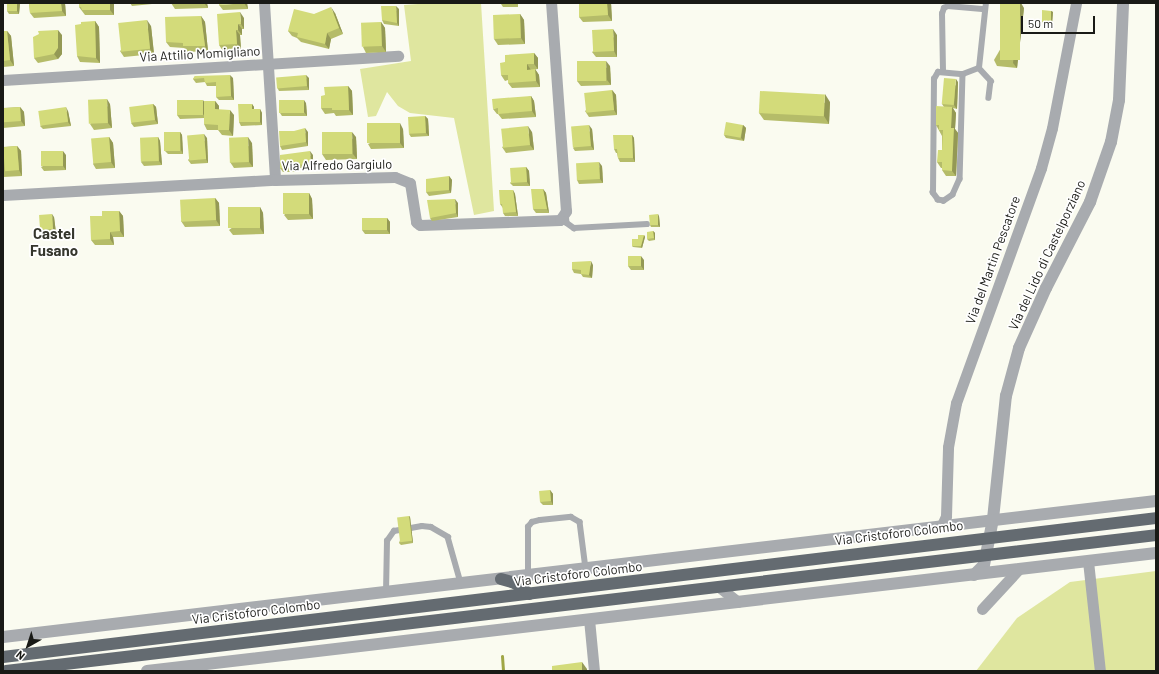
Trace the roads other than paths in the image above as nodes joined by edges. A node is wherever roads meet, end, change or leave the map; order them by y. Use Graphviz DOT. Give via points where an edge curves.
graph roads {
  1 [pos="264,3"];
  2 [pos="551,3"];
  3 [pos="986,3"];
  4 [pos="1076,3"];
  5 [pos="1123,3"];
  6 [pos="985,10"];
  7 [pos="398,56"];
  8 [pos="268,64"];
  9 [pos="979,68"];
  10 [pos="943,71"];
  11 [pos="963,74"];
  12 [pos="3,80"];
  13 [pos="989,98"];
  14 [pos="275,180"];
  15 [pos="3,195"];
  16 [pos="566,211"];
  17 [pos="646,224"];
  18 [pos="1156,501"];
  19 [pos="1156,518"];
  20 [pos="993,519"];
  21 [pos="942,525"];
  22 [pos="1156,534"];
  23 [pos="990,536"];
  24 [pos="1156,553"];
  25 [pos="986,555"];
  26 [pos="1088,561"];
  27 [pos="586,570"];
  28 [pos="1018,570"];
  29 [pos="974,575"];
  30 [pos="528,576"];
  31 [pos="501,579"];
  32 [pos="461,584"];
  33 [pos="719,587"];
  34 [pos="386,593"];
  35 [pos="529,594"];
  36 [pos="738,602"];
  37 [pos="982,609"];
  38 [pos="589,619"];
  39 [pos="3,637"];
  40 [pos="3,657"];
  41 [pos="6,671"];
  42 [pos="148,671"];
  43 [pos="594,671"];
  44 [pos="1100,671"];
  1 -- 8 [label="street"];
  2 -- 16 [label="street"];
  3 -- 6 [label="lane"];
  4 -- 21 [label="street, Via del Martin Pescatore" via="1052,128 1041,168 956,403 948,447 946,516"];
  5 -- 20 [label="street, Via del Lido di Castelporziano" via="1119,100 1111,142 1090,202 1019,348 1006,396"];
  6 -- 9 [label="lane"];
  6 -- 10 [label="lane" via="948,6 944,8"];
  7 -- 8 [label="street, Via Attilio Momigliano"];
  8 -- 12 [label="street, Via Attilio Momigliano"];
  8 -- 14 [label="street"];
  9 -- 11 [label="lane"];
  9 -- 13 [label="lane" via="991,81"];
  10 -- 11 [label="lane"];
  10 -- 11 [label="lane" via="934,78 933,194 938,200 944,201 953,195 960,179"];
  14 -- 15 [label="street, Via Alfredo Gargiulo"];
  14 -- 16 [label="street, Via Alfredo Gargiulo" via="404,179 413,188 416,222 420,225 556,221 563,218"];
  16 -- 17 [label="lane" via="567,223 574,228"];
  18 -- 20 [label="street, Via Cristoforo Colombo"];
  19 -- 23 [label="main road, Via Cristoforo Colombo"];
  20 -- 21 [label="street, Via Cristoforo Colombo"];
  20 -- 23 [label="street, Via del Lido di Castelporziano"];
  21 -- 27 [label="street, Via Cristoforo Colombo"];
  22 -- 25 [label="main road"];
  23 -- 25 [label="street, Via del Lido di Castelporziano"];
  23 -- 35 [label="main road, Via Cristoforo Colombo"];
  24 -- 26 [label="street"];
  25 -- 29 [label="street, Via del Lido di Castelporziano" via="984,565"];
  25 -- 33 [label="main road"];
  26 -- 28 [label="street"];
  26 -- 44 [label="street"];
  27 -- 30 [label="street, Via Cristoforo Colombo"];
  27 -- 30 [label="lane" via="580,522 571,517 540,520 532,522 528,527"];
  28 -- 29 [label="street"];
  28 -- 37 [label="street"];
  29 -- 36 [label="street"];
  30 -- 31 [label="street, Via Cristoforo Colombo"];
  31 -- 32 [label="street, Via Cristoforo Colombo"];
  31 -- 35 [label="main road" via="515,583"];
  32 -- 34 [label="street, Via Cristoforo Colombo"];
  32 -- 34 [label="lane" via="448,537 431,527 422,526 394,531 387,541"];
  33 -- 36 [label="street"];
  33 -- 41 [label="main road"];
  34 -- 39 [label="street, Via Cristoforo Colombo"];
  35 -- 40 [label="main road, Via Cristoforo Colombo"];
  36 -- 38 [label="street"];
  38 -- 42 [label="street"];
  38 -- 43 [label="street"];
}
